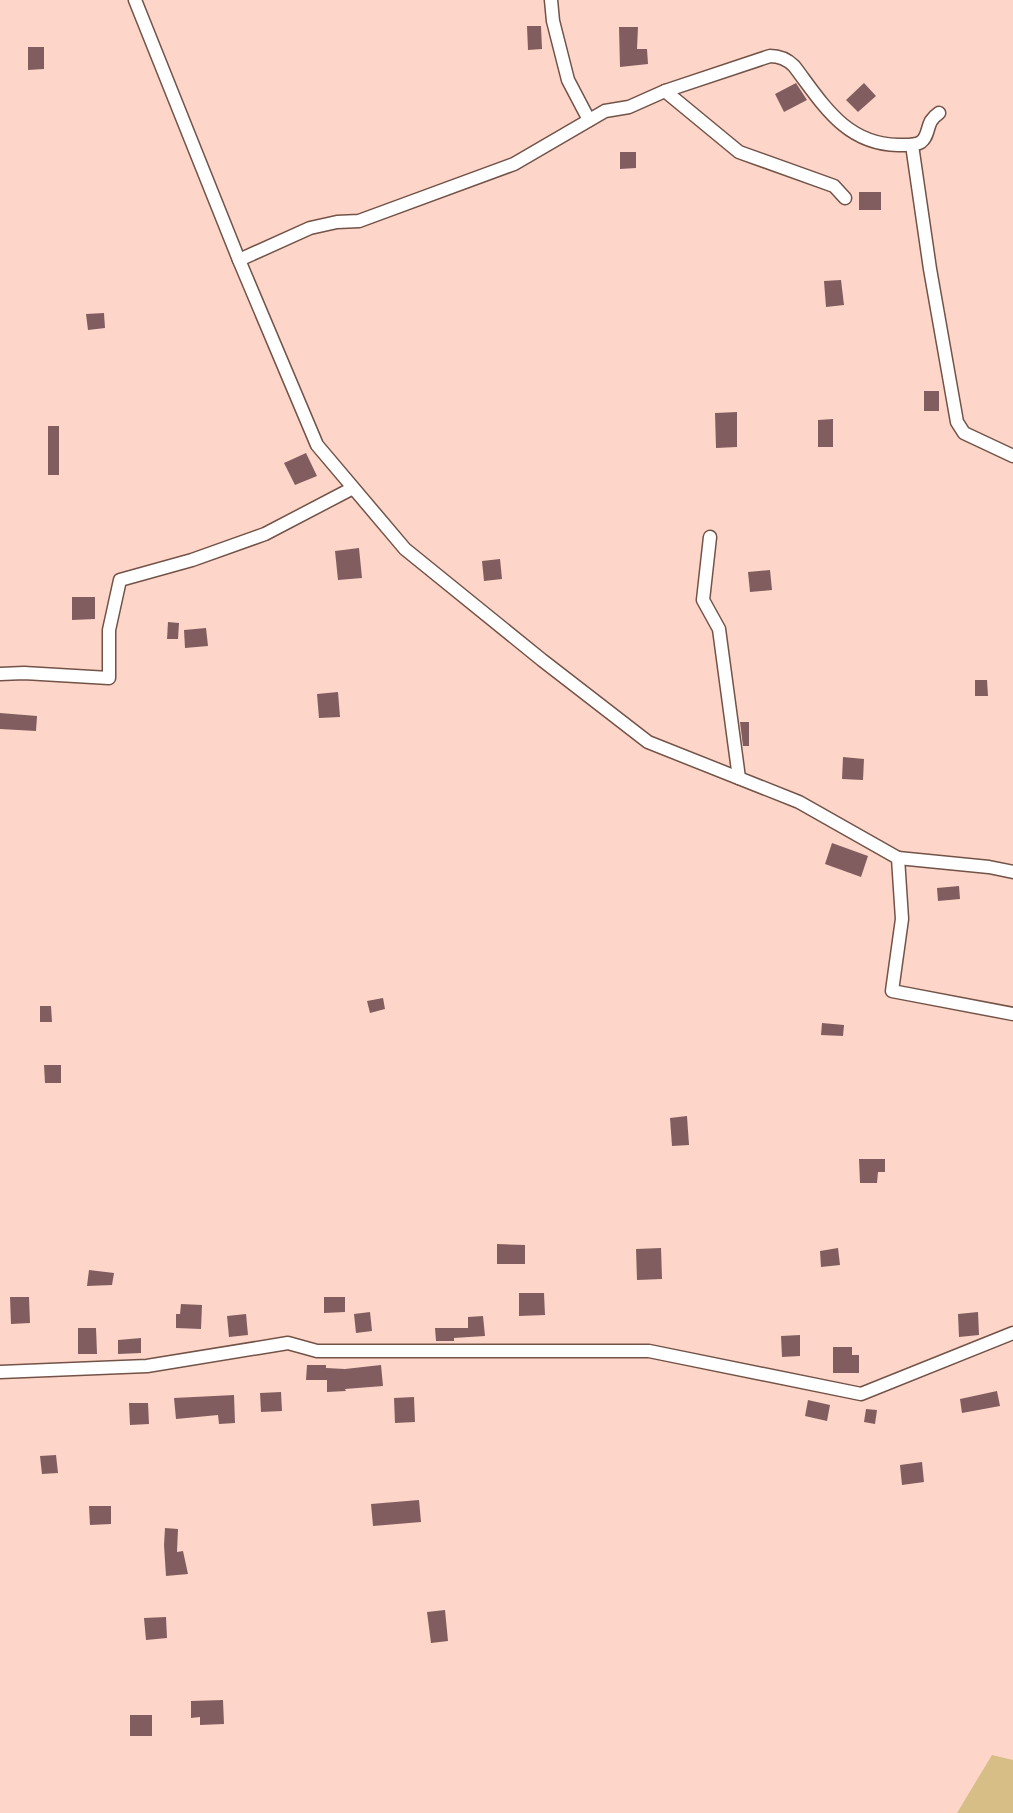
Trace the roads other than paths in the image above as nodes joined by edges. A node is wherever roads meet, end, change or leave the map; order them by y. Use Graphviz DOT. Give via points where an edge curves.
graph roads {
  1 [pos="135,0"];
  2 [pos="551,0"];
  3 [pos="665,91"];
  4 [pos="938,113"];
  5 [pos="588,120"];
  6 [pos="912,145"];
  7 [pos="845,198"];
  8 [pos="240,260"];
  9 [pos="1013,456"];
  10 [pos="353,488"];
  11 [pos="710,537"];
  12 [pos="0,674"];
  13 [pos="739,778"];
  14 [pos="898,858"];
  15 [pos="1013,872"];
  16 [pos="1013,1014"];
  17 [pos="1013,1333"];
  18 [pos="0,1372"];
  1 -- 8 [label="street"];
  2 -- 5 [label="street" via="568,80"];
  3 -- 5 [label="street"];
  3 -- 6 [label="street" via="755,60 777,56 794,66 833,117 849,130 864,138"];
  3 -- 7 [label="street" via="739,152 834,186"];
  4 -- 6 [label="street" via="931,120 926,136"];
  5 -- 8 [label="street" via="514,164 359,221 310,228"];
  6 -- 9 [label="street" via="957,422 964,433"];
  8 -- 10 [label="street" via="317,444"];
  10 -- 12 [label="street" via="265,534 192,560 120,580 110,630 109,678"];
  10 -- 13 [label="street" via="405,549 648,742"];
  11 -- 13 [label="street" via="703,600 719,629"];
  13 -- 14 [label="street" via="799,802"];
  14 -- 15 [label="street"];
  14 -- 16 [label="street" via="902,919 892,991"];
  17 -- 18 [label="street" via="861,1394 649,1351 317,1351 288,1343 147,1366"];
}
